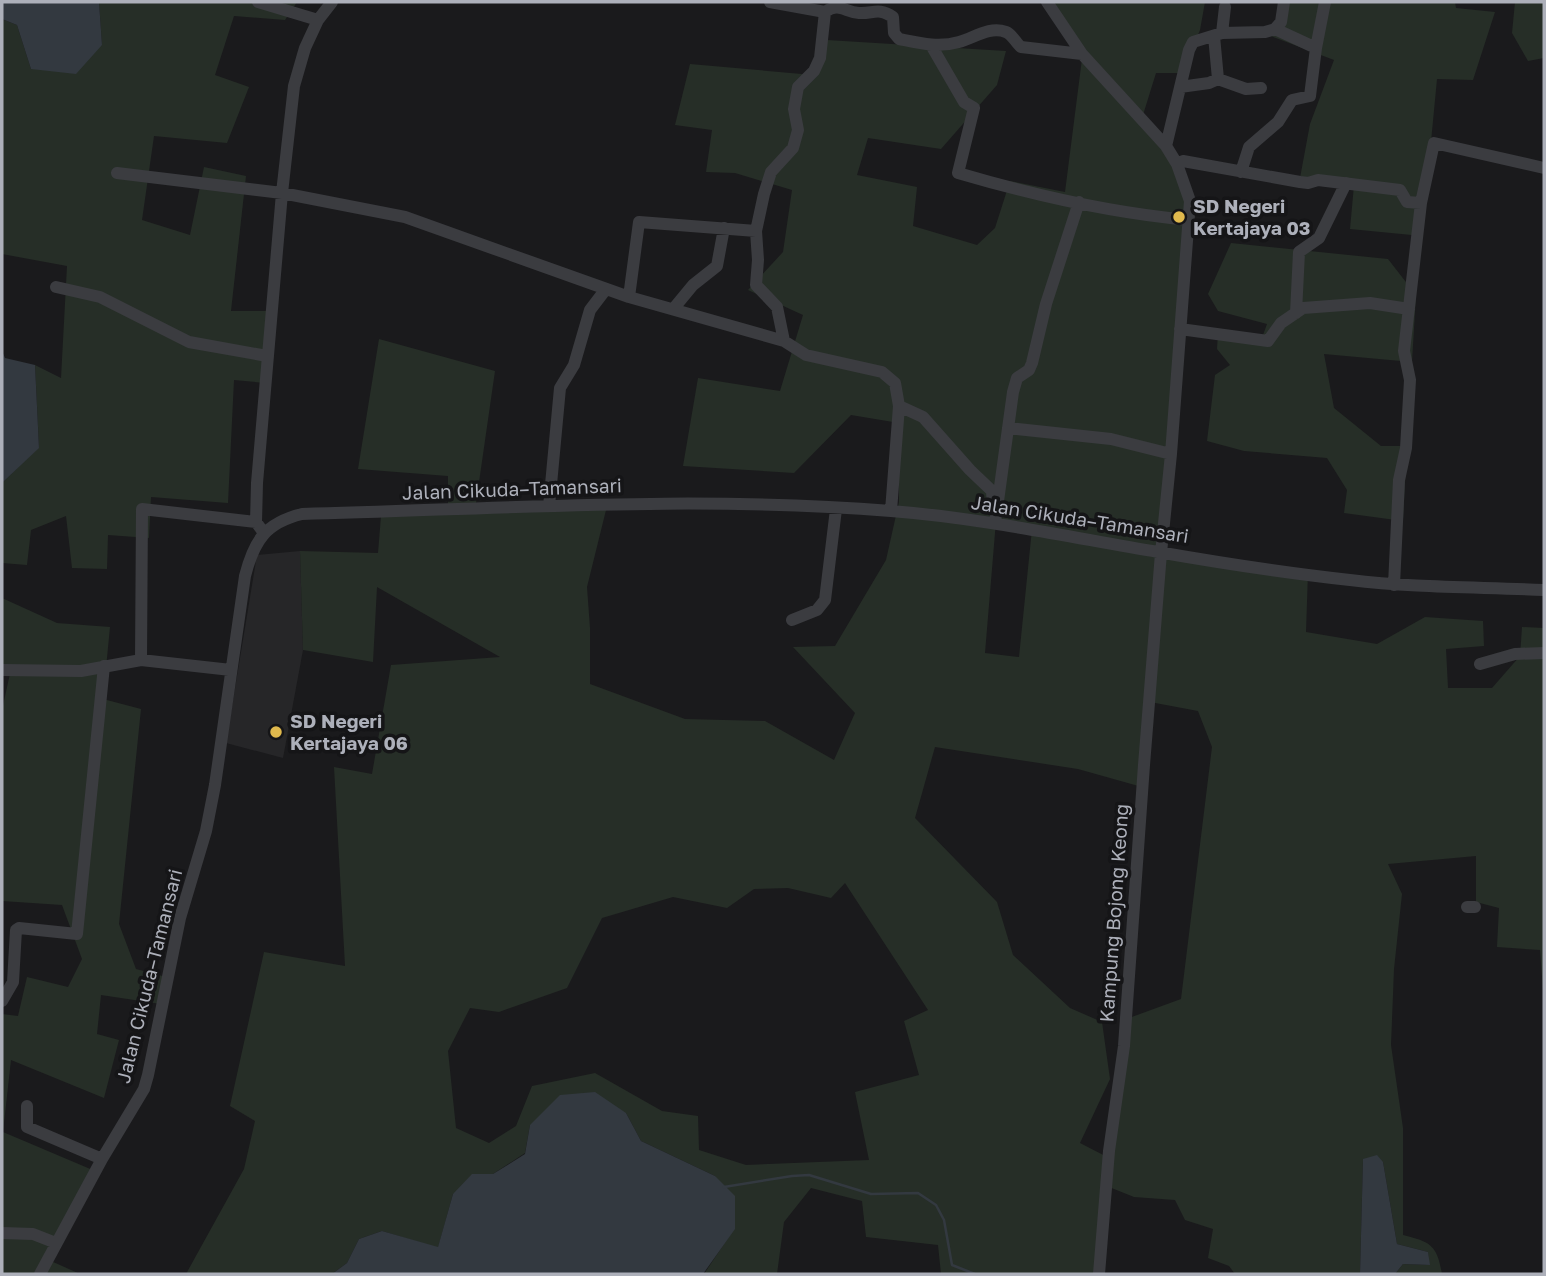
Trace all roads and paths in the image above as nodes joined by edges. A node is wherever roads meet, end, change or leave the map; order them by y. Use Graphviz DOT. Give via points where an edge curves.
graph roads {
  1 [pos="258,2"];
  2 [pos="332,2"];
  3 [pos="770,2"];
  4 [pos="1047,2"];
  5 [pos="1284,2"];
  6 [pos="1325,2"];
  7 [pos="1225,7"];
  8 [pos="825,12"];
  9 [pos="318,20"];
  10 [pos="1275,29"];
  11 [pos="1218,35"];
  12 [pos="932,45"];
  13 [pos="1316,48"];
  14 [pos="1082,54"];
  15 [pos="1218,79"];
  16 [pos="1180,87"];
  17 [pos="1261,88"];
  18 [pos="1166,146"];
  19 [pos="1177,164"];
  20 [pos="1544,168"];
  21 [pos="1241,172"];
  22 [pos="117,173"];
  23 [pos="1346,183"];
  24 [pos="282,193"];
  25 [pos="1079,202"];
  26 [pos="1421,203"];
  27 [pos="1189,220"];
  28 [pos="724,228"];
  29 [pos="756,231"];
  30 [pos="56,287"];
  31 [pos="606,289"];
  32 [pos="629,297"];
  33 [pos="674,309"];
  34 [pos="1409,309"];
  35 [pos="1296,313"];
  36 [pos="1180,329"];
  37 [pos="784,341"];
  38 [pos="267,356"];
  39 [pos="899,406"];
  40 [pos="1008,428"];
  41 [pos="1171,454"];
  42 [pos="549,506"];
  43 [pos="836,509"];
  44 [pos="891,511"];
  45 [pos="995,523"];
  46 [pos="260,528"];
  47 [pos="1161,553"];
  48 [pos="1394,585"];
  49 [pos="1544,590"];
  50 [pos="792,620"];
  51 [pos="1544,653"];
  52 [pos="141,660"];
  53 [pos="1480,664"];
  54 [pos="104,667"];
  55 [pos="2,670"];
  56 [pos="232,670"];
  57 [pos="2,1001"];
  58 [pos="27,1106"];
  59 [pos="102,1159"];
  60 [pos="2,1233"];
  61 [pos="56,1243"];
  62 [pos="40,1274"];
  63 [pos="1099,1274"];
  1 -- 9 [label="street"];
  2 -- 9 [label="street"];
  3 -- 8 [label="street"];
  4 -- 14 [label="street, Kampung Bojong Keong"];
  5 -- 10 [label="street"];
  6 -- 13 [label="street"];
  7 -- 11 [label="street"];
  8 -- 12 [label="street" via="841,6 855,13 887,13 893,17 899,39"];
  8 -- 29 [label="street" via="820,58 798,87 794,109 798,130 793,148 771,172"];
  9 -- 24 [label="street" via="297,70"];
  10 -- 11 [label="street"];
  10 -- 13 [label="street"];
  11 -- 15 [label="street"];
  11 -- 16 [label="street" via="1193,42"];
  12 -- 14 [label="street" via="1002,31 1010,33 1021,47"];
  12 -- 25 [label="street" via="964,102 975,108 958,173"];
  13 -- 21 [label="street" via="1310,96 1292,100 1278,122 1249,147"];
  14 -- 18 [label="street, Kampung Bojong Keong"];
  15 -- 16 [label="street"];
  15 -- 17 [label="street" via="1246,89"];
  16 -- 18 [label="street"];
  18 -- 19 [label="street, Kampung Bojong Keong"];
  19 -- 21 [label="street" via="1183,161"];
  19 -- 27 [label="street, Kampung Bojong Keong" via="1191,201"];
  20 -- 26 [label="street" via="1434,143"];
  21 -- 23 [label="street" via="1308,183"];
  22 -- 24 [label="street"];
  23 -- 26 [label="street" via="1400,190 1407,202"];
  23 -- 35 [label="street" via="1319,239 1299,252"];
  24 -- 31 [label="street" via="405,217"];
  24 -- 38 [label="street"];
  25 -- 27 [label="street"];
  25 -- 40 [label="street" via="1032,363 1017,377"];
  26 -- 34 [label="street"];
  27 -- 36 [label="street, Kampung Bojong Keong"];
  28 -- 29 [label="street"];
  28 -- 32 [label="street" via="639,222"];
  28 -- 33 [label="street" via="717,266 693,285"];
  29 -- 37 [label="street" via="756,285 777,307"];
  30 -- 38 [label="street" via="100,297 189,342"];
  31 -- 32 [label="street"];
  31 -- 42 [label="street" via="590,310 574,365 560,388"];
  32 -- 33 [label="street"];
  33 -- 37 [label="street"];
  34 -- 35 [label="street" via="1370,303 1303,308"];
  34 -- 48 [label="street" via="1404,351 1410,380"];
  35 -- 36 [label="street" via="1268,341"];
  36 -- 41 [label="street, Kampung Bojong Keong"];
  37 -- 39 [label="street" via="806,355 882,372 895,383"];
  38 -- 46 [label="street" via="257,483"];
  39 -- 44 [label="street"];
  39 -- 45 [label="street" via="923,417 992,491"];
  40 -- 41 [label="street" via="1111,439"];
  40 -- 45 [label="street"];
  41 -- 47 [label="street, Kampung Bojong Keong"];
  42 -- 43 [label="street, Jalan Cikuda–Tamansari" via="737,503"];
  42 -- 46 [label="street, Jalan Cikuda–Tamansari" via="302,514"];
  43 -- 44 [label="street, Jalan Cikuda–Tamansari"];
  43 -- 50 [label="street" via="825,600 817,610"];
  44 -- 45 [label="street, Jalan Cikuda–Tamansari"];
  45 -- 47 [label="street, Jalan Cikuda–Tamansari"];
  46 -- 52 [label="street" via="142,509"];
  46 -- 56 [label="street, Jalan Cikuda–Tamansari" via="247,568"];
  47 -- 48 [label="street, Jalan Cikuda–Tamansari"];
  47 -- 63 [label="street, Kampung Bojong Keong" via="1124,1046"];
  48 -- 49 [label="street, Jalan Cikuda–Tamansari"];
  51 -- 53 [label="street" via="1515,654"];
  52 -- 54 [label="street"];
  52 -- 56 [label="street"];
  54 -- 55 [label="street"];
  54 -- 57 [label="street" via="77,934 16,930 13,982"];
  56 -- 59 [label="street, Jalan Cikuda–Tamansari" via="215,785 180,918 148,1075"];
  58 -- 59 [label="street" via="27,1127"];
  59 -- 61 [label="street, Jalan Cikuda–Tamansari"];
  60 -- 61 [label="street" via="33,1234"];
  61 -- 62 [label="street, Jalan Cikuda–Tamansari"];
}
